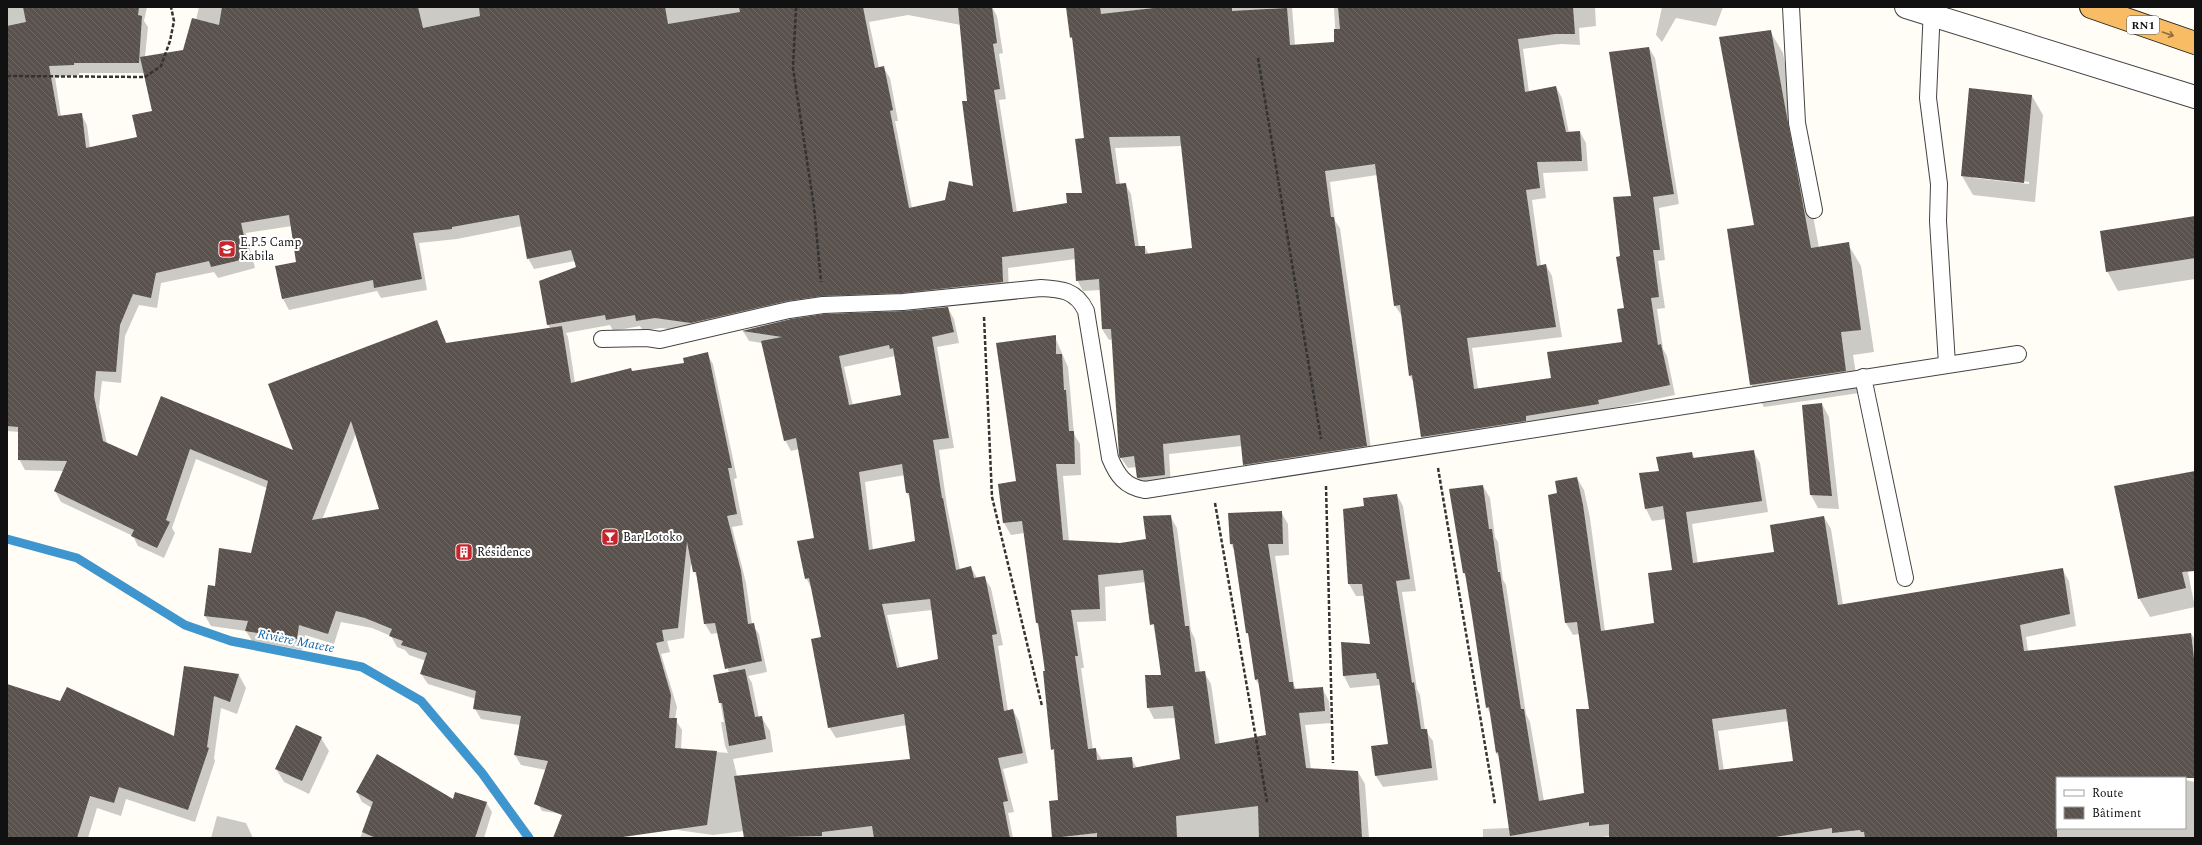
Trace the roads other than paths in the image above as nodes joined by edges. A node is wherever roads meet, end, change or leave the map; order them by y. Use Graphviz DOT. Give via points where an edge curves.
graph roads {
  1 [pos="1791,7"];
  2 [pos="1906,7"];
  3 [pos="2091,7"];
  4 [pos="1932,11"];
  5 [pos="2195,43"];
  6 [pos="2195,97"];
  7 [pos="1814,210"];
  8 [pos="602,339"];
  9 [pos="2018,354"];
  10 [pos="1947,364"];
  11 [pos="1863,377"];
  12 [pos="1905,578"];
  1 -- 7 [label="lane" via="1797,123"];
  2 -- 4 [label="street"];
  3 -- 5 [label="highway, RN1, one-way"];
  4 -- 6 [label="street"];
  4 -- 10 [label="lane" via="1928,98 1939,184 1938,221"];
  8 -- 11 [label="lane" via="660,340 789,310 823,305 903,302 1041,288 1059,289 1072,293 1086,310 1110,458 1116,473 1134,488 1144,490"];
  9 -- 10 [label="lane"];
  10 -- 11 [label="lane"];
  11 -- 12 [label="lane"];
}
